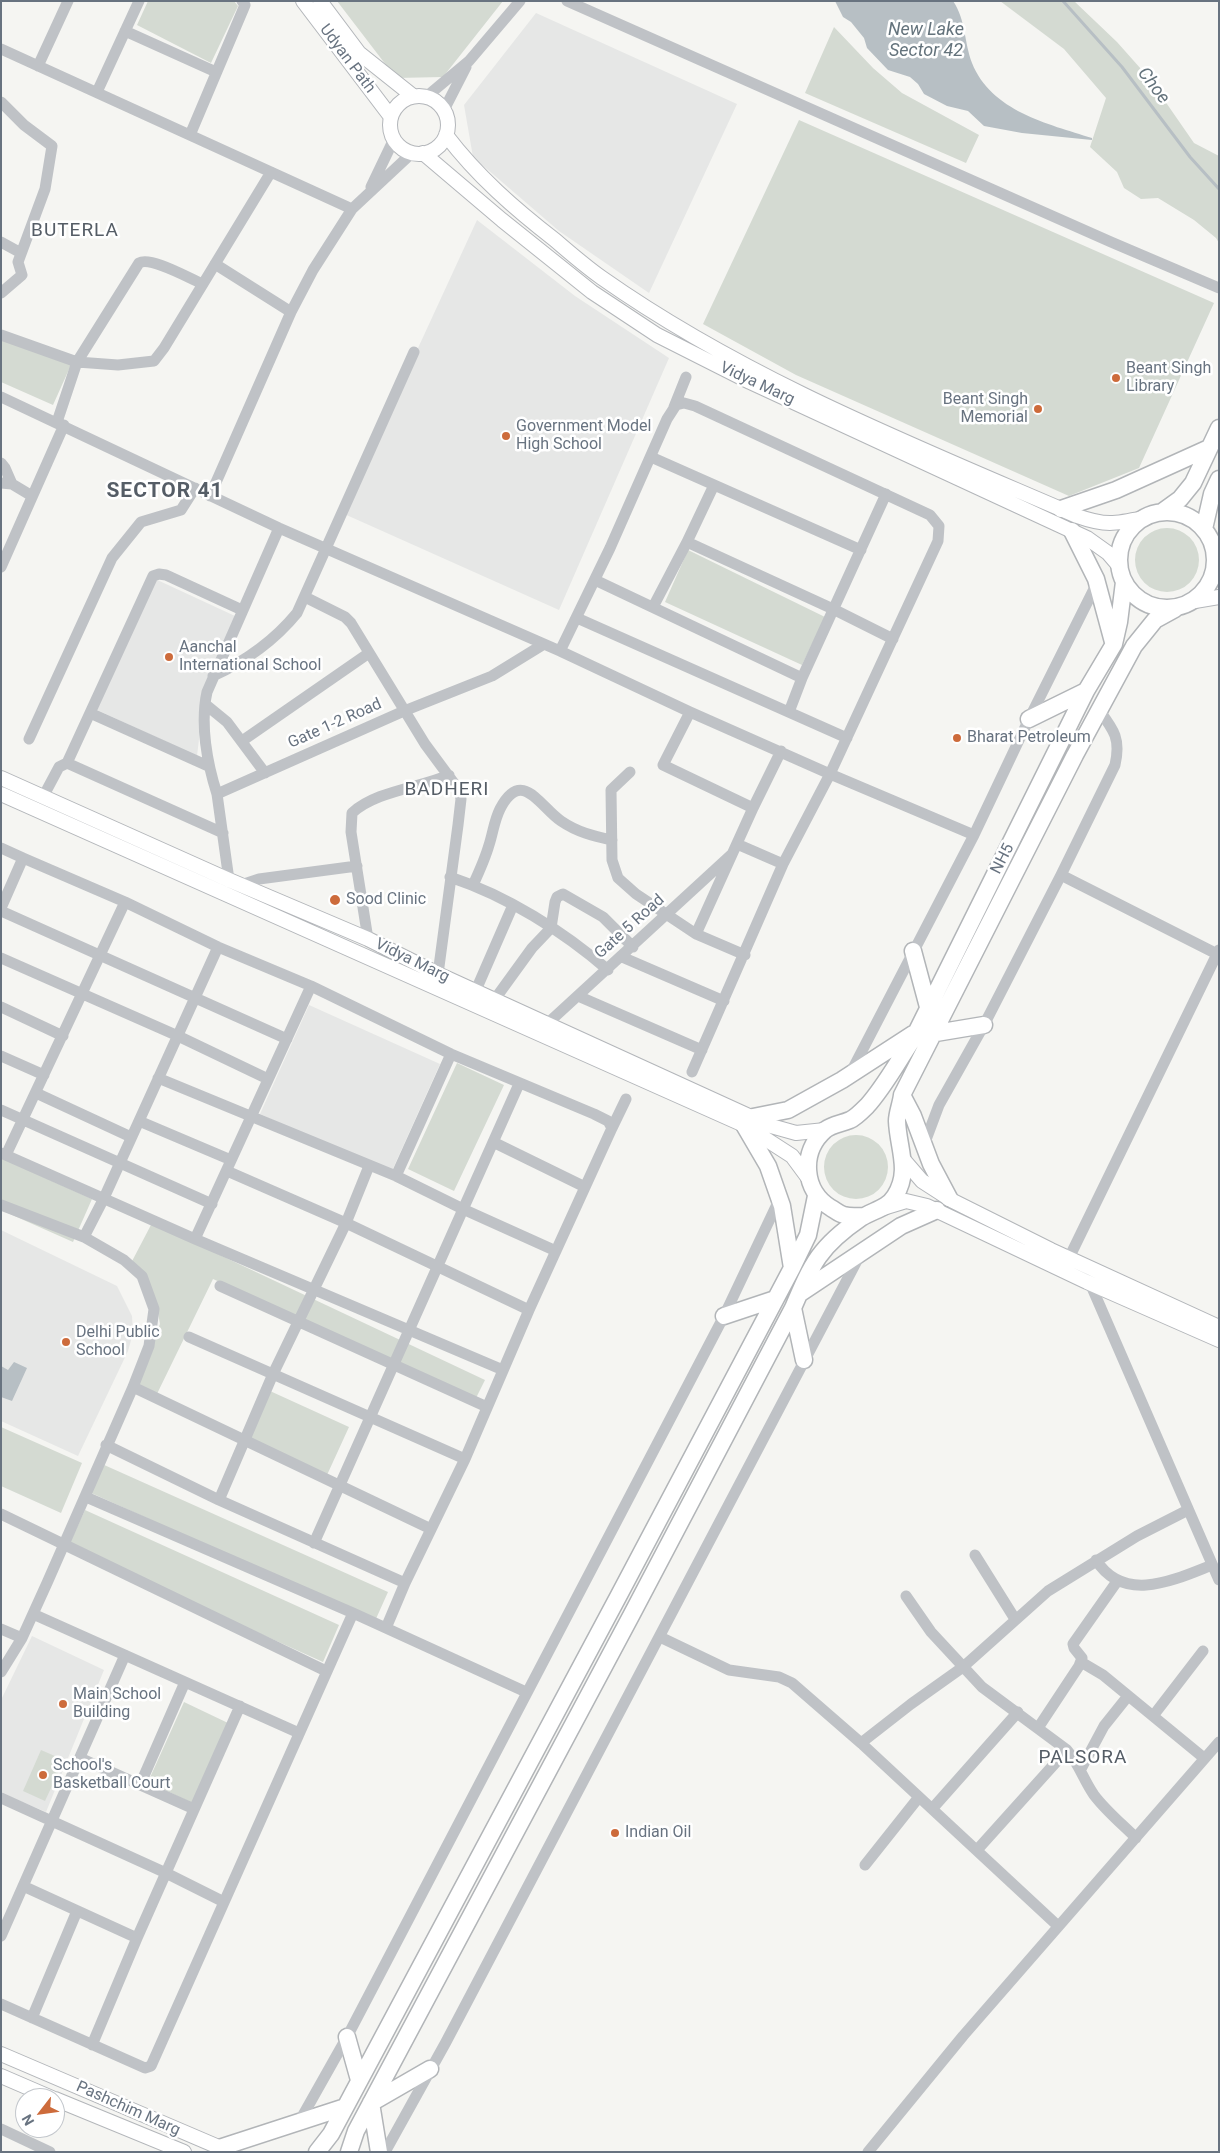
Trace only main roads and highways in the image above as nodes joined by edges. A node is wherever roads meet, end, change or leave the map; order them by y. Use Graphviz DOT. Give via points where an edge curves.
graph roads {
  1 [pos="303,1"];
  2 [pos="320,1"];
  3 [pos="419,96"];
  4 [pos="391,117"];
  5 [pos="446,135"];
  6 [pos="418,153"];
  7 [pos="1219,428"];
  8 [pos="1209,448"];
  9 [pos="1219,479"];
  10 [pos="1061,509"];
  11 [pos="1162,512"];
  12 [pos="1143,518"];
  13 [pos="1204,529"];
  14 [pos="1072,531"];
  15 [pos="1218,558"];
  16 [pos="1122,574"];
  17 [pos="1219,597"];
  18 [pos="1195,601"];
  19 [pos="1175,609"];
  20 [pos="1114,644"];
  21 [pos="1086,691"];
  22 [pos="1029,718"];
  23 [pos="1,778"];
  24 [pos="1,794"];
  25 [pos="913,951"];
  26 [pos="928,1007"];
  27 [pos="984,1025"];
  28 [pos="916,1032"];
  29 [pos="936,1033"];
  30 [pos="902,1095"];
  31 [pos="748,1121"];
  32 [pos="825,1130"];
  33 [pos="901,1153"];
  34 [pos="808,1179"];
  35 [pos="816,1196"];
  36 [pos="949,1198"];
  37 [pos="883,1208"];
  38 [pos="936,1210"];
  39 [pos="863,1216"];
  40 [pos="792,1268"];
  41 [pos="1093,1277"];
  42 [pos="775,1299"];
  43 [pos="796,1301"];
  44 [pos="724,1316"];
  45 [pos="1219,1327"];
  46 [pos="1219,1340"];
  47 [pos="804,1360"];
  48 [pos="347,2037"];
  49 [pos="1,2054"];
  50 [pos="430,2069"];
  51 [pos="1,2076"];
  52 [pos="359,2080"];
  53 [pos="28,2088"];
  54 [pos="371,2103"];
  55 [pos="65,2104"];
  56 [pos="345,2107"];
  57 [pos="224,2150"];
  58 [pos="184,2152"];
  59 [pos="317,2152"];
  60 [pos="349,2152"];
  61 [pos="379,2152"];
  1 -- 4 [label="main road, Udyan Path"];
  2 -- 3 [label="main road, Udyan Path" via="359,53"];
  3 -- 4 [label="main road" via="404,100"];
  3 -- 5 [label="main road" via="436,102 444,110 448,122"];
  4 -- 6 [label="main road" via="394,139 403,148"];
  5 -- 6 [label="main road" via="434,150"];
  5 -- 10 [label="main road, Vidya Marg" via="460,154 514,207 600,277 663,319 764,376"];
  6 -- 14 [label="main road, Vidya Marg" via="592,292 657,335 750,382"];
  7 -- 8 [label="highway, NH5"];
  8 -- 10 [label="highway" via="1116,490"];
  8 -- 11 [label="highway, NH5" via="1193,483 1180,499"];
  9 -- 13 [label="highway"];
  10 -- 12 [label="main road, Vidya Marg" via="1096,523 1114,524"];
  11 -- 12 [label="highway, NH5"];
  11 -- 13 [label="highway, NH5" via="1191,518"];
  12 -- 16 [label="highway, NH5" via="1126,534 1120,550"];
  13 -- 15 [label="highway, NH5"];
  14 -- 16 [label="main road, Vidya Marg" via="1101,548"];
  14 -- 20 [label="highway" via="1097,583"];
  15 -- 18 [label="highway, NH5" via="1207,589"];
  16 -- 19 [label="highway" via="1132,594 1155,608"];
  16 -- 20 [label="highway, NH5 / NH5"];
  17 -- 18 [label="main road"];
  18 -- 19 [label="highway, NH5"];
  19 -- 29 [label="highway, NH5" via="1155,620 1134,646"];
  20 -- 21 [label="highway, NH5 / NH5"];
  21 -- 22 [label="highway"];
  21 -- 26 [label="highway, NH5 / NH5"];
  23 -- 31 [label="main road, Vidya Marg" via="368,939"];
  24 -- 31 [label="main road, Vidya Marg"];
  25 -- 26 [label="highway"];
  26 -- 28 [label="highway, NH5 / NH5"];
  27 -- 29 [label="highway"];
  28 -- 31 [label="highway" via="849,1076 788,1110"];
  28 -- 32 [label="highway, NH5 / NH5" via="867,1106 850,1120"];
  29 -- 30 [label="highway, NH5"];
  30 -- 33 [label="highway, NH5" via="897,1119"];
  30 -- 36 [label="highway"];
  31 -- 32 [label="main road, Vidya Marg" via="796,1132"];
  31 -- 34 [label="main road, Vidya Marg" via="792,1156"];
  31 -- 40 [label="highway" via="779,1200"];
  32 -- 34 [label="highway" via="814,1143 808,1158"];
  33 -- 36 [label="main road" via="922,1181"];
  33 -- 37 [label="highway, NH5" via="904,1176 895,1196"];
  34 -- 35 [label="highway"];
  35 -- 39 [label="highway" via="843,1215"];
  35 -- 40 [label="highway" via="808,1235"];
  36 -- 41 [label="main road" via="1069,1258"];
  37 -- 38 [label="main road" via="906,1202"];
  37 -- 39 [label="highway, NH5"];
  38 -- 41 [label="main road"];
  38 -- 43 [label="highway" via="901,1226"];
  39 -- 43 [label="highway, NH5" via="832,1239 817,1256"];
  40 -- 42 [label="highway"];
  41 -- 45 [label="main road"];
  41 -- 46 [label="main road"];
  42 -- 44 [label="highway"];
  42 -- 52 [label="highway"];
  43 -- 47 [label="highway"];
  43 -- 54 [label="highway, NH5"];
  48 -- 52 [label="highway"];
  49 -- 57 [label="main road, Pashchim Marg"];
  50 -- 54 [label="highway"];
  51 -- 53 [label="main road, Pashchim Marg"];
  52 -- 56 [label="highway"];
  54 -- 60 [label="highway, NH5"];
  54 -- 61 [label="highway"];
  55 -- 58 [label="main road, Pashchim Marg"];
  56 -- 57 [label="highway"];
  56 -- 59 [label="highway"];
}
